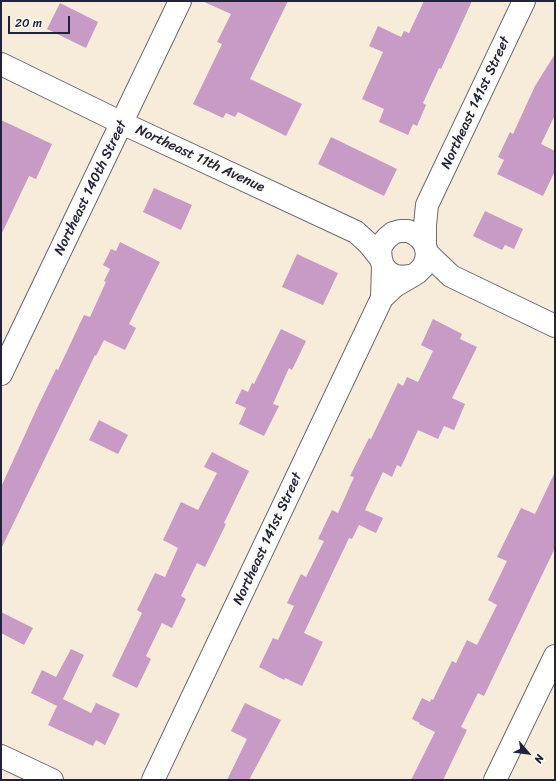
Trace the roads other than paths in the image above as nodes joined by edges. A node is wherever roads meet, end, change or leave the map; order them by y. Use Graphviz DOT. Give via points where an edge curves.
graph roads {
  1 [pos="180,1"];
  2 [pos="524,1"];
  3 [pos="1,64"];
  4 [pos="122,123"];
  5 [pos="427,205"];
  6 [pos="356,232"];
  7 [pos="397,232"];
  8 [pos="426,249"];
  9 [pos="382,262"];
  10 [pos="414,275"];
  11 [pos="451,276"];
  12 [pos="382,298"];
  13 [pos="555,326"];
  14 [pos="1,374"];
  15 [pos="555,656"];
  16 [pos="1,756"];
  17 [pos="52,780"];
  18 [pos="154,780"];
  19 [pos="495,780"];
  1 -- 4 [label="street, Northeast 140th Street"];
  2 -- 5 [label="street, Northeast 141st Street"];
  3 -- 4 [label="street, Northeast 11th Avenue"];
  4 -- 6 [label="street, Northeast 11th Avenue"];
  4 -- 14 [label="street, Northeast 140th Street"];
  5 -- 7 [label="street, Northeast 141st Street"];
  5 -- 8 [label="street, Northeast 141st Street"];
  6 -- 7 [label="street, Northeast 11th Avenue"];
  6 -- 9 [label="street, Northeast 11th Avenue"];
  7 -- 8 [label="street" via="408,231 415,234"];
  7 -- 9 [label="street" via="382,244"];
  8 -- 10 [label="street" via="423,267"];
  8 -- 11 [label="street"];
  9 -- 10 [label="street" via="388,272 395,276"];
  9 -- 12 [label="street, Northeast 141st Street"];
  10 -- 11 [label="street"];
  10 -- 12 [label="street, Northeast 141st Street" via="395,286"];
  11 -- 13 [label="street"];
  12 -- 18 [label="street, Northeast 141st Street"];
  15 -- 19 [label="street"];
  16 -- 17 [label="street"];
}
